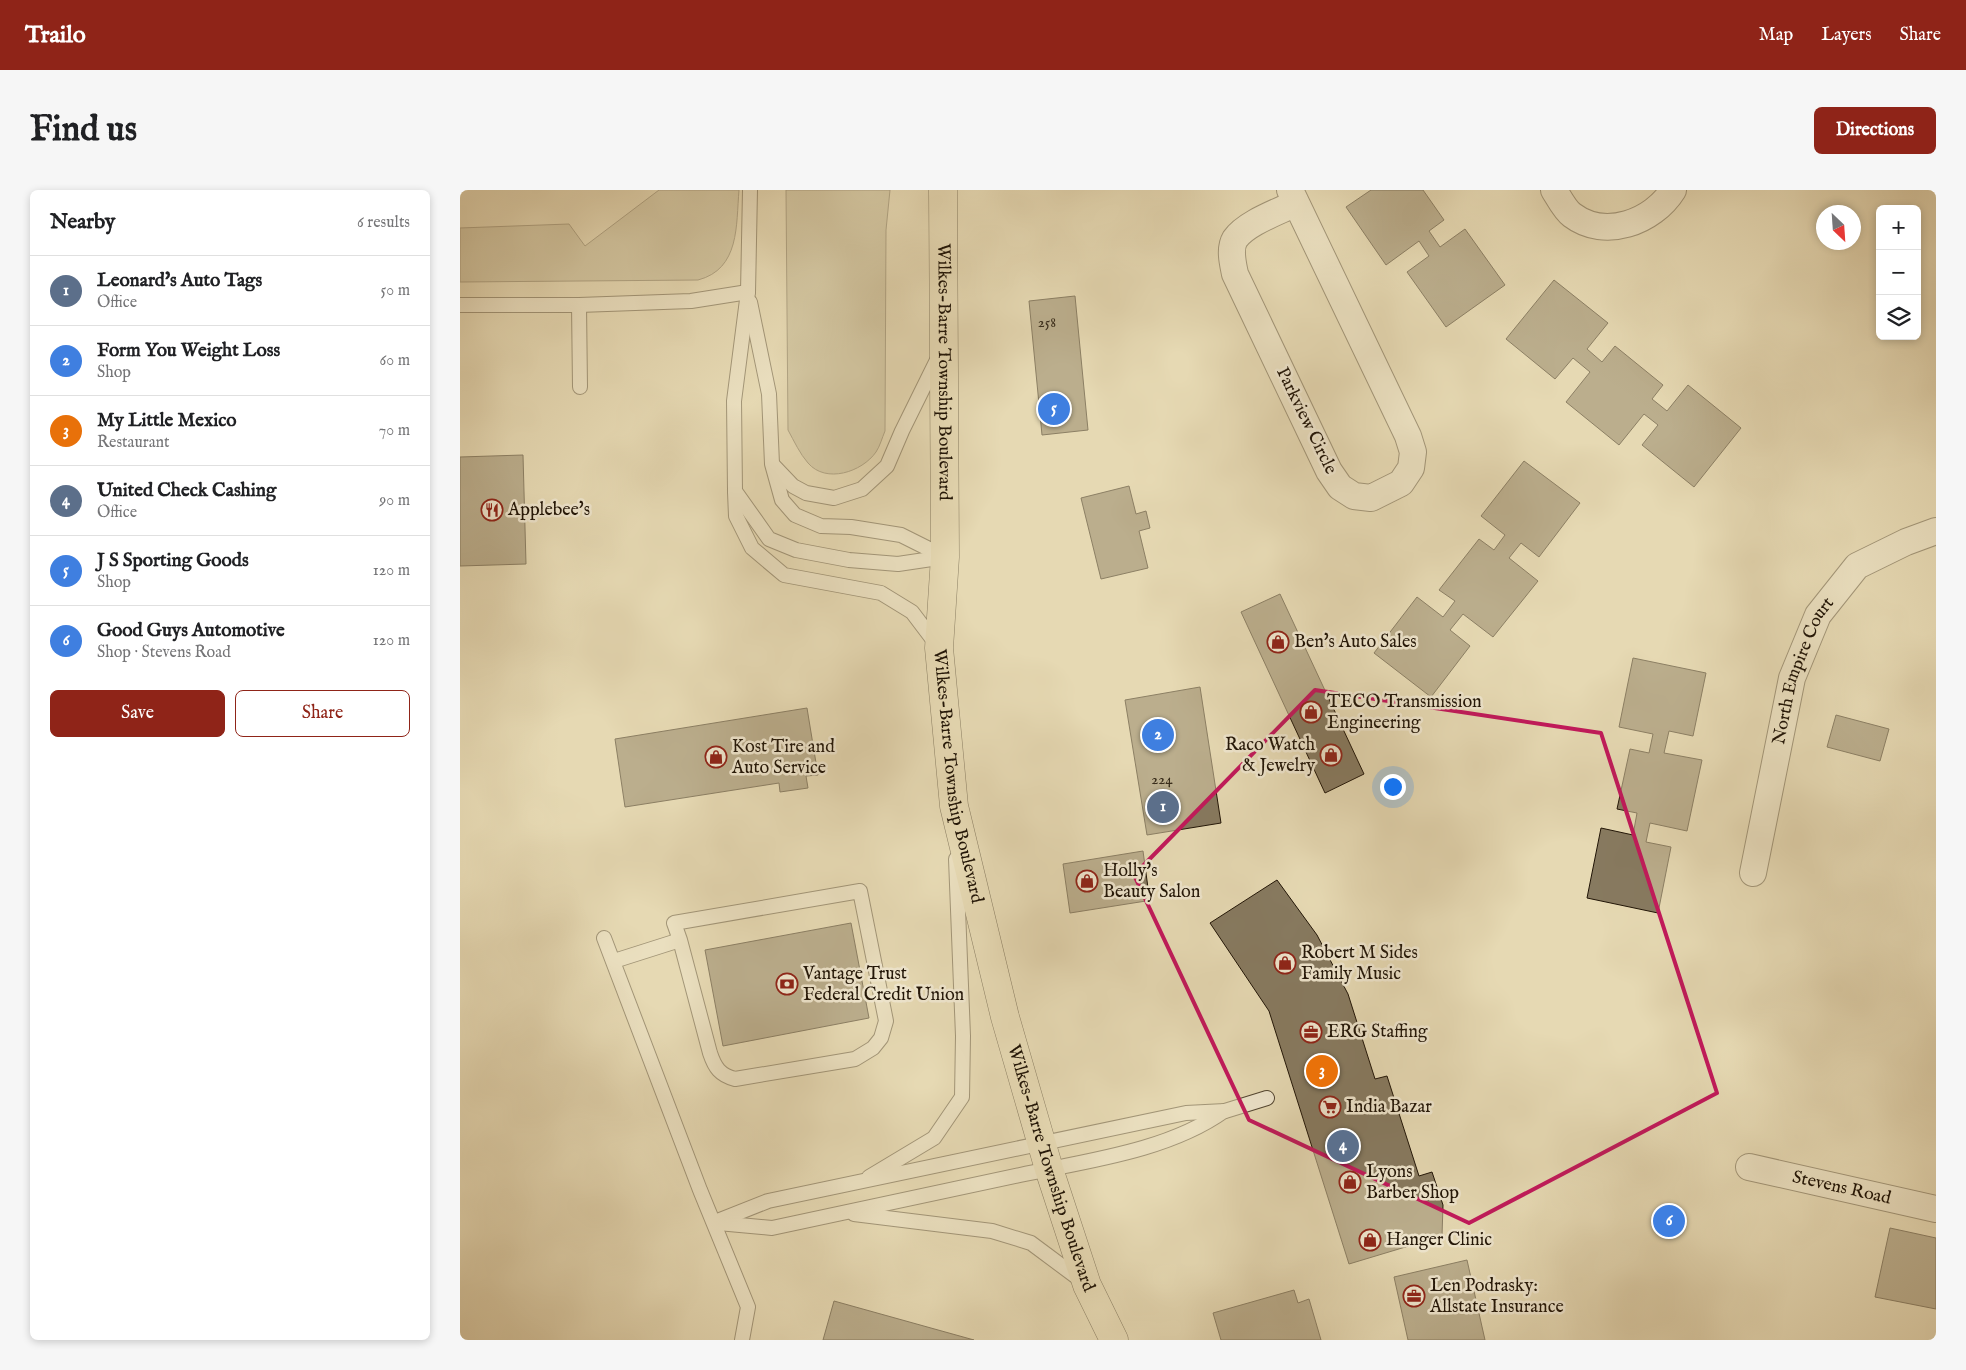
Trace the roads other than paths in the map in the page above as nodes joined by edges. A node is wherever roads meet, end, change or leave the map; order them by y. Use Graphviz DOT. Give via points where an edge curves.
graph roads {
  1 [pos="750,190"];
  2 [pos="943,190"];
  3 [pos="1554,190"];
  4 [pos="1673,190"];
  5 [pos="1293,197"];
  6 [pos="748,292"];
  7 [pos="460,305"];
  8 [pos="579,306"];
  9 [pos="944,346"];
  10 [pos="580,387"];
  11 [pos="772,464"];
  12 [pos="735,491"];
  13 [pos="1936,530"];
  14 [pos="946,557"];
  15 [pos="940,648"];
  16 [pos="954,806"];
  17 [pos="1753,873"];
  18 [pos="604,938"];
  19 [pos="680,940"];
  20 [pos="614,961"];
  21 [pos="1267,1098"];
  22 [pos="1225,1110"];
  23 [pos="1041,1143"];
  24 [pos="1749,1167"];
  25 [pos="1049,1169"];
  26 [pos="863,1181"];
  27 [pos="1936,1209"];
  28 [pos="843,1213"];
  29 [pos="715,1222"];
  30 [pos="1087,1285"];
  31 [pos="742,1340"];
  32 [pos="1114,1340"];
  1 -- 6 [label="lane"];
  2 -- 9 [label="main road, Wilkes-Barre Township Boulevard"];
  3 -- 4 [label="street" via="1571,215 1594,226 1619,227 1646,216"];
  5 -- 5 [label="street, Parkview Circle" via="1413,452 1411,468 1401,483 1371,498 1354,496 1340,487 1329,471 1235,274 1234,240"];
  6 -- 8 [label="lane" via="691,301"];
  6 -- 11 [label="lane" via="769,394"];
  6 -- 12 [label="lane" via="734,401"];
  7 -- 8 [label="lane"];
  8 -- 10 [label="lane"];
  9 -- 11 [label="lane" via="887,466 862,490 834,498 806,493 793,486"];
  9 -- 14 [label="main road, Wilkes-Barre Township Boulevard"];
  11 -- 14 [label="lane" via="782,500 795,514 821,526 851,526 901,535"];
  12 -- 14 [label="lane" via="769,539 796,550 849,560 898,564"];
  12 -- 15 [label="lane" via="736,516 752,548 768,563 784,575 880,593 912,612"];
  13 -- 17 [label="street, North Empire Court" via="1856,566 1818,615 1792,678"];
  14 -- 15 [label="main road, Wilkes-Barre Township Boulevard"];
  15 -- 16 [label="main road, Wilkes-Barre Township Boulevard"];
  16 -- 23 [label="main road, Wilkes-Barre Township Boulevard" via="995,980"];
  16 -- 26 [label="lane" via="963,1036 962,1097 934,1138"];
  18 -- 20 [label="lane"];
  19 -- 19 [label="lane" via="674,923 860,891 886,1021 881,1038 873,1048 855,1059 735,1079 725,1076 715,1067 710,1053"];
  19 -- 20 [label="lane"];
  20 -- 29 [label="lane"];
  21 -- 22 [label="lane"];
  22 -- 23 [label="lane" via="1186,1113"];
  22 -- 25 [label="lane" via="1178,1136 1116,1155"];
  23 -- 25 [label="main road, Wilkes-Barre Township Boulevard"];
  23 -- 26 [label="lane"];
  24 -- 27 [label="street, Stevens Road"];
  25 -- 28 [label="lane"];
  25 -- 30 [label="main road, Wilkes-Barre Township Boulevard"];
  26 -- 29 [label="lane" via="768,1201"];
  28 -- 29 [label="lane" via="772,1228"];
  28 -- 30 [label="lane" via="992,1231 1031,1243"];
  29 -- 31 [label="lane" via="748,1307"];
  30 -- 32 [label="main road, Wilkes-Barre Township Boulevard"];
}
